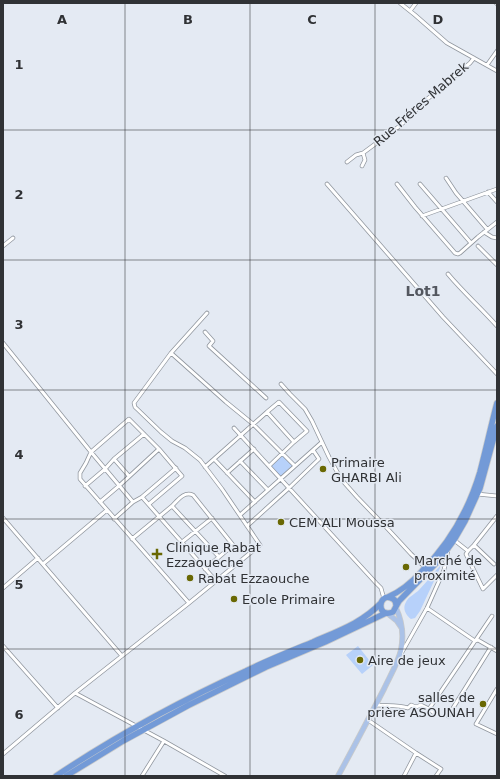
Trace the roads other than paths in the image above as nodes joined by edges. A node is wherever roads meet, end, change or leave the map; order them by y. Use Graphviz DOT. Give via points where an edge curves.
graph roads {
  1 [pos="400,3"];
  2 [pos="416,3"];
  3 [pos="410,11"];
  4 [pos="497,51"];
  5 [pos="474,58"];
  6 [pos="487,65"];
  7 [pos="497,71"];
  8 [pos="363,153"];
  9 [pos="347,162"];
  10 [pos="362,166"];
  11 [pos="446,178"];
  12 [pos="327,184"];
  13 [pos="397,184"];
  14 [pos="420,184"];
  15 [pos="497,189"];
  16 [pos="488,192"];
  17 [pos="463,201"];
  18 [pos="497,202"];
  19 [pos="441,209"];
  20 [pos="422,216"];
  21 [pos="497,222"];
  22 [pos="486,231"];
  23 [pos="13,238"];
  24 [pos="497,238"];
  25 [pos="471,243"];
  26 [pos="3,246"];
  27 [pos="478,246"];
  28 [pos="497,265"];
  29 [pos="448,274"];
  30 [pos="207,313"];
  31 [pos="497,326"];
  32 [pos="205,332"];
  33 [pos="3,343"];
  34 [pos="170,353"];
  35 [pos="497,374"];
  36 [pos="281,384"];
  37 [pos="266,398"];
  38 [pos="497,404"];
  39 [pos="267,412"];
  40 [pos="253,424"];
  41 [pos="314,424"];
  42 [pos="497,426"];
  43 [pos="234,428"];
  44 [pos="307,431"];
  45 [pos="144,434"];
  46 [pos="240,435"];
  47 [pos="294,442"];
  48 [pos="322,442"];
  49 [pos="159,449"];
  50 [pos="254,449"];
  51 [pos="313,450"];
  52 [pos="91,452"];
  53 [pos="282,454"];
  54 [pos="114,459"];
  55 [pos="214,459"];
  56 [pos="240,461"];
  57 [pos="269,466"];
  58 [pos="294,466"];
  59 [pos="205,467"];
  60 [pos="176,468"];
  61 [pos="105,469"];
  62 [pos="227,473"];
  63 [pos="129,476"];
  64 [pos="281,478"];
  65 [pos="85,486"];
  66 [pos="120,486"];
  67 [pos="289,488"];
  68 [pos="268,490"];
  69 [pos="477,494"];
  70 [pos="497,496"];
  71 [pos="142,497"];
  72 [pos="100,502"];
  73 [pos="133,502"];
  74 [pos="255,502"];
  75 [pos="149,504"];
  76 [pos="172,506"];
  77 [pos="107,510"];
  78 [pos="159,516"];
  79 [pos="240,516"];
  80 [pos="497,516"];
  81 [pos="3,518"];
  82 [pos="212,518"];
  83 [pos="114,519"];
  84 [pos="247,526"];
  85 [pos="196,531"];
  86 [pos="132,539"];
  87 [pos="454,540"];
  88 [pos="182,542"];
  89 [pos="474,545"];
  90 [pos="448,548"];
  91 [pos="468,551"];
  92 [pos="219,557"];
  93 [pos="38,558"];
  94 [pos="43,564"];
  95 [pos="494,564"];
  96 [pos="205,568"];
  97 [pos="426,568"];
  98 [pos="497,575"];
  99 [pos="216,581"];
  100 [pos="3,588"];
  101 [pos="384,599"];
  102 [pos="189,604"];
  103 [pos="396,606"];
  104 [pos="427,608"];
  105 [pos="387,613"];
  106 [pos="492,616"];
  107 [pos="402,628"];
  108 [pos="475,641"];
  109 [pos="3,646"];
  110 [pos="490,647"];
  111 [pos="497,651"];
  112 [pos="122,656"];
  113 [pos="397,661"];
  114 [pos="497,689"];
  115 [pos="75,693"];
  116 [pos="376,705"];
  117 [pos="58,708"];
  118 [pos="429,709"];
  119 [pos="434,713"];
  120 [pos="448,716"];
  121 [pos="368,720"];
  122 [pos="136,727"];
  123 [pos="143,730"];
  124 [pos="497,734"];
  125 [pos="164,741"];
  126 [pos="416,753"];
  127 [pos="3,754"];
  128 [pos="56,776"];
  129 [pos="66,776"];
  130 [pos="142,776"];
  131 [pos="225,776"];
  132 [pos="338,776"];
  133 [pos="404,776"];
  134 [pos="436,776"];
  1 -- 3 [label="street"];
  2 -- 3 [label="street"];
  3 -- 5 [label="street" via="447,43"];
  4 -- 6 [label="street"];
  5 -- 6 [label="street"];
  5 -- 8 [label="street, Rue Fréres Mabrek" via="401,125"];
  6 -- 7 [label="street"];
  8 -- 9 [label="street, Rue Fréres Mabrek"];
  8 -- 10 [label="street" via="366,160"];
  11 -- 17 [label="street"];
  12 -- 35 [label="street" via="443,317"];
  13 -- 20 [label="street"];
  14 -- 19 [label="street"];
  15 -- 16 [label="street"];
  16 -- 17 [label="street"];
  16 -- 18 [label="street"];
  17 -- 19 [label="street"];
  17 -- 22 [label="street"];
  19 -- 20 [label="street"];
  19 -- 25 [label="street"];
  20 -- 25 [label="street" via="455,253 460,253"];
  21 -- 22 [label="street"];
  22 -- 24 [label="street"];
  22 -- 25 [label="street"];
  23 -- 26 [label="street"];
  27 -- 28 [label="street"];
  29 -- 31 [label="street"];
  30 -- 34 [label="street"];
  32 -- 37 [label="street" via="213,341 209,346"];
  33 -- 52 [label="street"];
  34 -- 40 [label="street"];
  34 -- 59 [label="street" via="134,404 161,432 190,452"];
  36 -- 41 [label="street"];
  38 -- 97 [label="highway" via="472,493 450,537"];
  39 -- 40 [label="street"];
  39 -- 44 [label="street" via="279,402"];
  39 -- 47 [label="street"];
  40 -- 46 [label="street"];
  40 -- 53 [label="street"];
  41 -- 44 [label="street"];
  41 -- 48 [label="street"];
  42 -- 69 [label="highway"];
  43 -- 46 [label="street"];
  44 -- 47 [label="street"];
  45 -- 49 [label="street"];
  45 -- 52 [label="street" via="129,419"];
  45 -- 54 [label="street"];
  46 -- 50 [label="street"];
  46 -- 55 [label="street"];
  47 -- 53 [label="street"];
  48 -- 51 [label="street"];
  48 -- 97 [label="street" via="341,478"];
  49 -- 60 [label="street"];
  49 -- 63 [label="street"];
  50 -- 56 [label="street"];
  50 -- 57 [label="street"];
  51 -- 58 [label="street"];
  51 -- 67 [label="street" via="319,459"];
  52 -- 61 [label="street"];
  52 -- 65 [label="street" via="80,473 80,479"];
  53 -- 57 [label="street"];
  53 -- 58 [label="street"];
  54 -- 61 [label="street"];
  54 -- 63 [label="street"];
  55 -- 59 [label="street"];
  55 -- 62 [label="street"];
  56 -- 62 [label="street"];
  56 -- 68 [label="street"];
  57 -- 64 [label="street"];
  58 -- 64 [label="street"];
  59 -- 79 [label="street"];
  60 -- 71 [label="street"];
  60 -- 75 [label="street" via="182,476"];
  61 -- 65 [label="street"];
  61 -- 66 [label="street"];
  62 -- 74 [label="street"];
  63 -- 66 [label="street"];
  64 -- 67 [label="street"];
  64 -- 68 [label="street"];
  65 -- 72 [label="street"];
  66 -- 72 [label="street"];
  66 -- 73 [label="street"];
  67 -- 84 [label="street"];
  67 -- 101 [label="street" via="376,582"];
  68 -- 74 [label="street"];
  69 -- 70 [label="street"];
  69 -- 87 [label="highway"];
  71 -- 73 [label="street"];
  71 -- 75 [label="street"];
  72 -- 77 [label="street"];
  73 -- 83 [label="street"];
  74 -- 79 [label="street"];
  75 -- 78 [label="street"];
  76 -- 78 [label="street"];
  76 -- 82 [label="street" via="189,493"];
  76 -- 85 [label="street"];
  77 -- 83 [label="street"];
  77 -- 94 [label="street"];
  78 -- 86 [label="street"];
  78 -- 88 [label="street"];
  79 -- 84 [label="street"];
  80 -- 89 [label="street"];
  81 -- 93 [label="street"];
  82 -- 85 [label="street"];
  82 -- 92 [label="street" via="233,545"];
  83 -- 86 [label="street"];
  84 -- 99 [label="street" via="260,545"];
  85 -- 88 [label="street"];
  85 -- 92 [label="street"];
  86 -- 102 [label="street"];
  87 -- 90 [label="highway"];
  87 -- 91 [label="street"];
  88 -- 96 [label="street"];
  89 -- 91 [label="street"];
  89 -- 95 [label="street"];
  90 -- 103 [label="highway"];
  90 -- 104 [label="street" via="444,570"];
  91 -- 98 [label="street" via="466,554 483,590"];
  92 -- 96 [label="street"];
  93 -- 94 [label="street"];
  93 -- 100 [label="street"];
  94 -- 112 [label="street"];
  96 -- 99 [label="street"];
  97 -- 101 [label="highway" via="401,591"];
  99 -- 102 [label="street"];
  101 -- 103 [label="highway" via="395,600"];
  101 -- 105 [label="highway" via="381,608"];
  101 -- 122 [label="highway" via="354,624 235,676"];
  102 -- 112 [label="street"];
  103 -- 105 [label="highway" via="393,612"];
  103 -- 107 [label="main road"];
  104 -- 108 [label="street"];
  104 -- 113 [label="street"];
  105 -- 107 [label="main road"];
  105 -- 123 [label="highway" via="240,679"];
  106 -- 108 [label="street"];
  107 -- 113 [label="main road" via="401,648"];
  108 -- 110 [label="street" via="478,640"];
  108 -- 118 [label="street"];
  109 -- 117 [label="street"];
  110 -- 111 [label="street"];
  110 -- 120 [label="street"];
  112 -- 115 [label="street"];
  113 -- 116 [label="main road"];
  114 -- 124 [label="street" via="476,724"];
  115 -- 117 [label="street"];
  115 -- 122 [label="street"];
  116 -- 118 [label="street" via="400,705 408,708 410,704"];
  116 -- 121 [label="main road"];
  117 -- 127 [label="street"];
  118 -- 119 [label="street"];
  121 -- 126 [label="street"];
  121 -- 132 [label="main road"];
  122 -- 123 [label="street"];
  122 -- 128 [label="highway"];
  123 -- 125 [label="street"];
  123 -- 129 [label="highway"];
  125 -- 130 [label="street"];
  125 -- 131 [label="street"];
  126 -- 133 [label="street"];
  126 -- 134 [label="street" via="441,769"];
}
